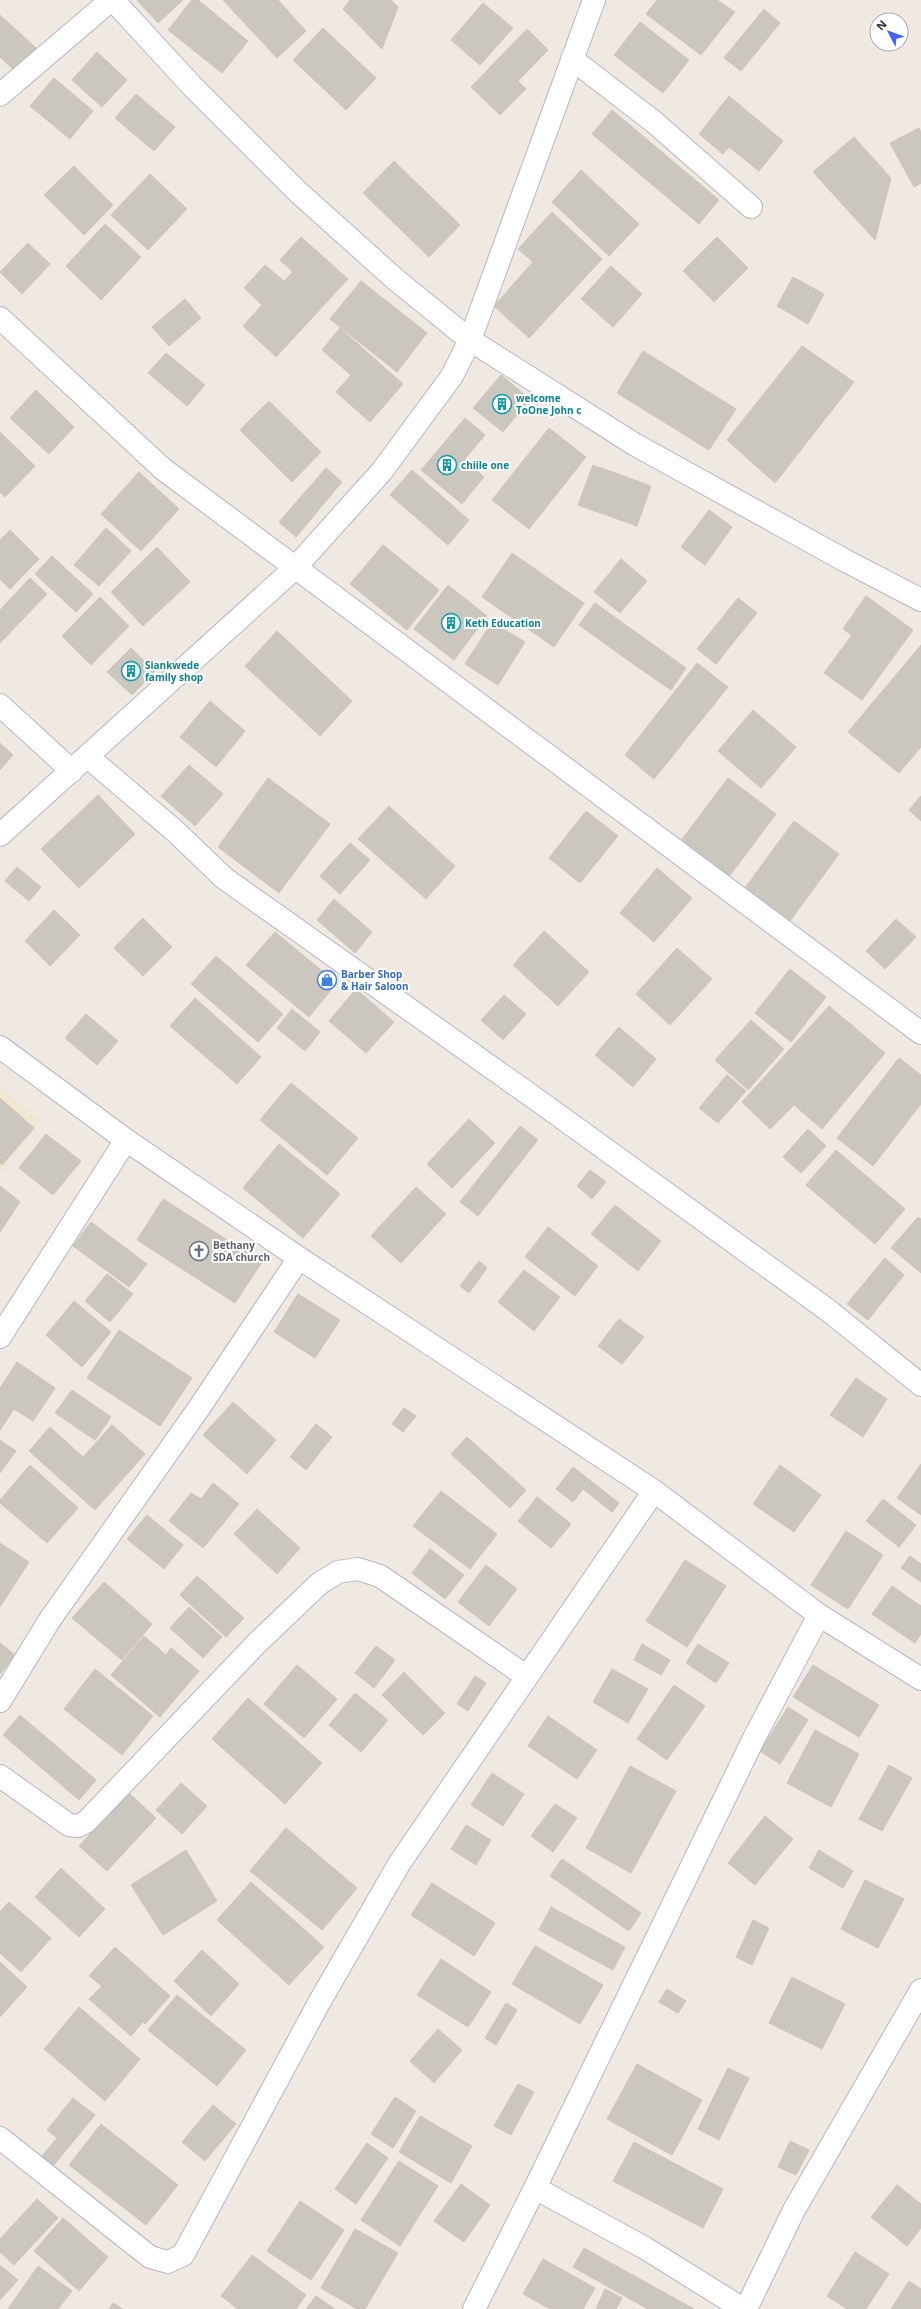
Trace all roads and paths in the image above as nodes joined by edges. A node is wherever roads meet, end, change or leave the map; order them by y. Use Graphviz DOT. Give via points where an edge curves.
graph roads {
  1 [pos="112,0"];
  2 [pos="594,0"];
  3 [pos="572,59"];
  4 [pos="0,95"];
  5 [pos="751,207"];
  6 [pos="0,318"];
  7 [pos="470,340"];
  8 [pos="295,568"];
  9 [pos="921,600"];
  10 [pos="0,705"];
  11 [pos="88,757"];
  12 [pos="72,772"];
  13 [pos="0,835"];
  14 [pos="921,1034"];
  15 [pos="0,1047"];
  16 [pos="126,1140"];
  17 [pos="299,1258"];
  18 [pos="0,1337"];
  19 [pos="921,1385"];
  20 [pos="654,1491"];
  21 [pos="819,1615"];
  22 [pos="526,1676"];
  23 [pos="921,1679"];
  24 [pos="0,1701"];
  25 [pos="0,1776"];
  26 [pos="921,1990"];
  27 [pos="0,2138"];
  28 [pos="535,2188"];
  29 [pos="474,2309"];
  30 [pos="743,2309"];
  31 [pos="746,2309"];
  1 -- 4 [label="street"];
  1 -- 7 [label="street" via="192,86 298,192 395,279"];
  2 -- 3 [label="street"];
  3 -- 5 [label="street" via="654,122"];
  3 -- 7 [label="street"];
  6 -- 8 [label="street" via="163,469"];
  7 -- 8 [label="street" via="452,376 382,471"];
  7 -- 9 [label="street" via="634,444"];
  8 -- 11 [label="street"];
  8 -- 14 [label="street"];
  10 -- 12 [label="street"];
  11 -- 12 [label="street"];
  11 -- 19 [label="street" via="175,831 224,878 548,1107 803,1292"];
  12 -- 13 [label="street"];
  15 -- 16 [label="street"];
  16 -- 17 [label="street"];
  16 -- 18 [label="street"];
  17 -- 20 [label="street"];
  17 -- 24 [label="street" via="199,1408 49,1621"];
  20 -- 21 [label="street"];
  20 -- 22 [label="street"];
  21 -- 23 [label="street"];
  21 -- 28 [label="street" via="755,1736"];
  22 -- 25 [label="street" via="380,1576 358,1569 338,1572 320,1583 257,1643 86,1822 78,1826 69,1826"];
  22 -- 27 [label="street" via="399,1864 320,2001 183,2255 168,2262 150,2257"];
  26 -- 31 [label="street" via="794,2210"];
  28 -- 29 [label="street"];
  28 -- 30 [label="street" via="645,2248"];
}
